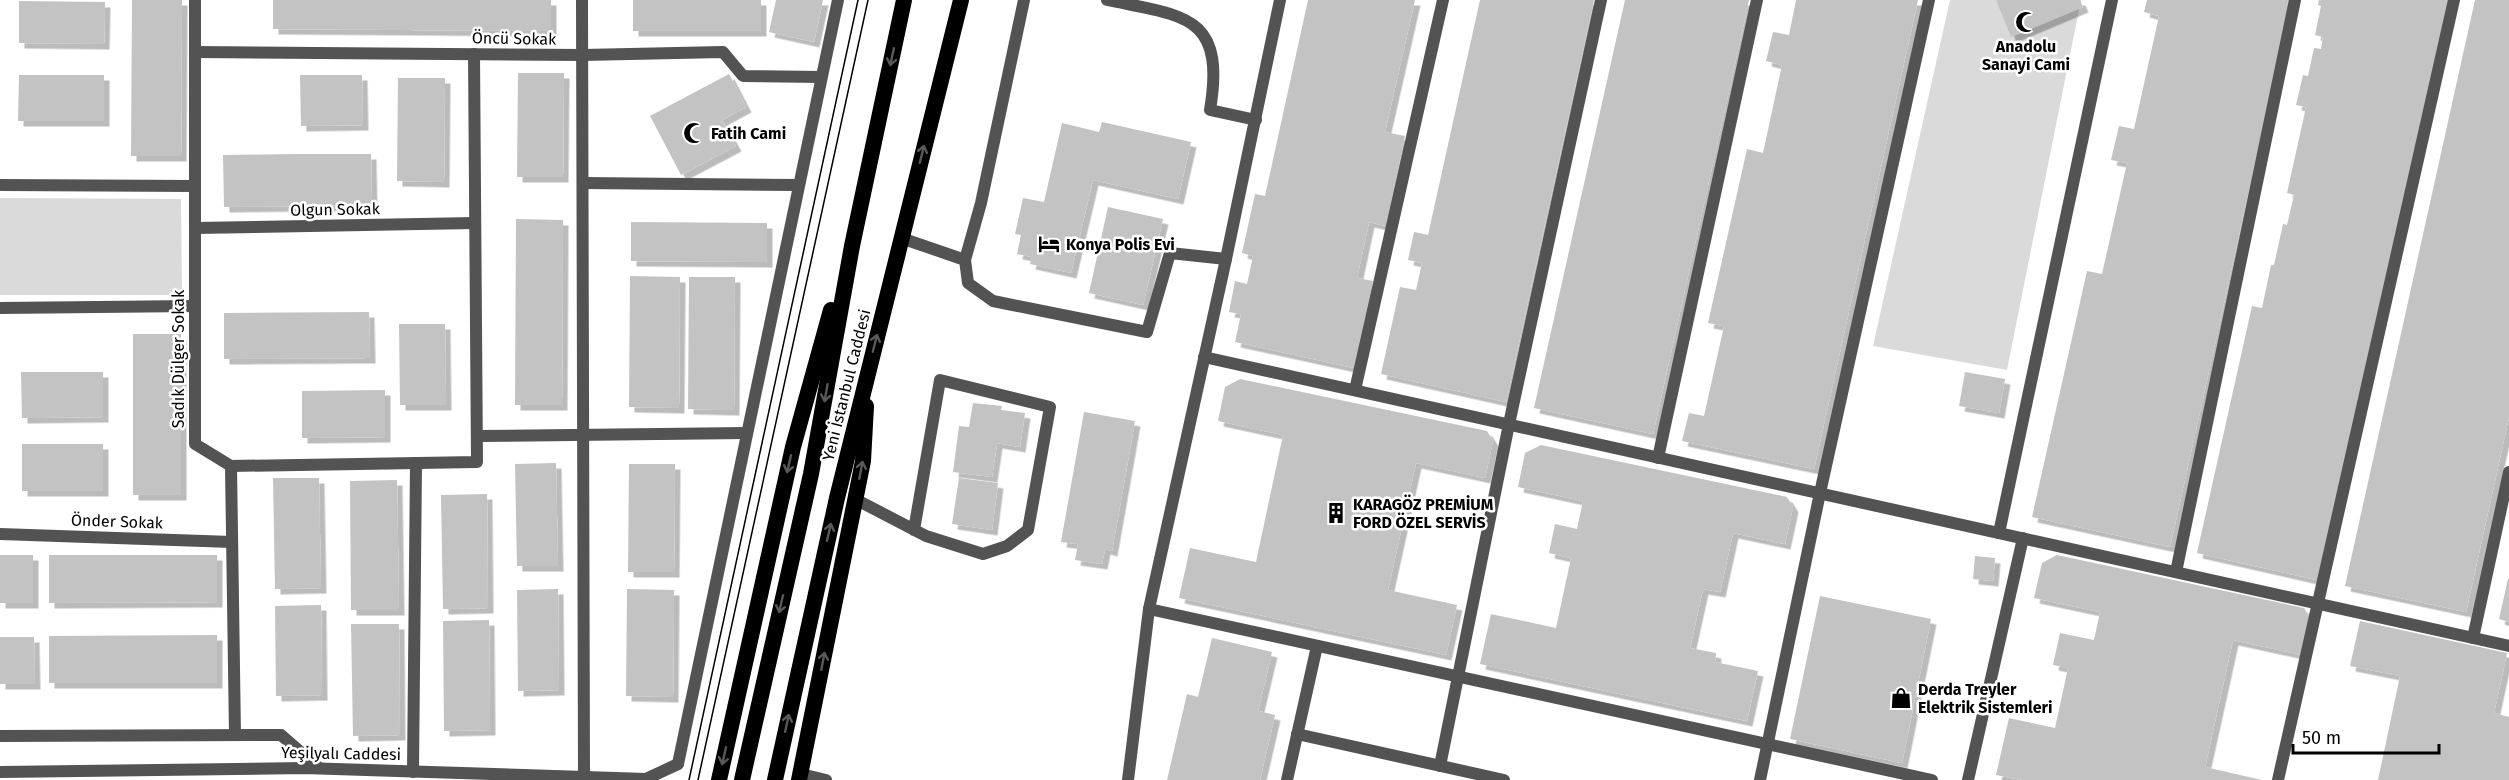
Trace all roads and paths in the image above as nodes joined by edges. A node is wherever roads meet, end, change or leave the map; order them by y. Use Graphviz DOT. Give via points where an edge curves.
graph roads {
  1 [pos="195,0"];
  2 [pos="582,0"];
  3 [pos="838,0"];
  4 [pos="904,0"];
  5 [pos="961,0"];
  6 [pos="1024,0"];
  7 [pos="1107,0"];
  8 [pos="1280,0"];
  9 [pos="1443,0"];
  10 [pos="1601,0"];
  11 [pos="1757,0"];
  12 [pos="1929,0"];
  13 [pos="2112,0"];
  14 [pos="2295,0"];
  15 [pos="2454,0"];
  16 [pos="196,52"];
  17 [pos="474,54"];
  18 [pos="583,55"];
  19 [pos="821,77"];
  20 [pos="1256,120"];
  21 [pos="583,183"];
  22 [pos="0,185"];
  23 [pos="798,185"];
  24 [pos="195,186"];
  25 [pos="476,223"];
  26 [pos="195,228"];
  27 [pos="901,238"];
  28 [pos="852,246"];
  29 [pos="1226,259"];
  30 [pos="964,260"];
  31 [pos="194,306"];
  32 [pos="0,308"];
  33 [pos="1204,357"];
  34 [pos="866,379"];
  35 [pos="1355,390"];
  36 [pos="1509,424"];
  37 [pos="746,433"];
  38 [pos="477,436"];
  39 [pos="584,436"];
  40 [pos="1658,458"];
  41 [pos="416,463"];
  42 [pos="231,466"];
  43 [pos="2509,471"];
  44 [pos="1820,493"];
  45 [pos="855,499"];
  46 [pos="914,530"];
  47 [pos="1999,533"];
  48 [pos="0,534"];
  49 [pos="2023,538"];
  50 [pos="232,542"];
  51 [pos="2176,572"];
  52 [pos="2318,604"];
  53 [pos="1149,609"];
  54 [pos="2473,638"];
  55 [pos="1317,645"];
  56 [pos="2509,646"];
  57 [pos="1458,676"];
  58 [pos="1297,734"];
  59 [pos="235,735"];
  60 [pos="0,736"];
  61 [pos="1768,744"];
  62 [pos="1440,766"];
  63 [pos="319,768"];
  64 [pos="0,772"];
  65 [pos="412,772"];
  66 [pos="162,775"];
  67 [pos="444,776"];
  68 [pos="584,777"];
  69 [pos="800,777"];
  70 [pos="718,780"];
  71 [pos="742,780"];
  72 [pos="774,780"];
  73 [pos="826,780"];
  74 [pos="1128,780"];
  75 [pos="1287,780"];
  76 [pos="1504,780"];
  77 [pos="1760,780"];
  78 [pos="1932,780"];
  79 [pos="1968,780"];
  80 [pos="2278,780"];
  1 -- 16 [label="street, Sadık Dülger Sokak"];
  2 -- 18 [label="street"];
  3 -- 19 [label="street"];
  4 -- 28 [label="highway, Yeni İstanbul Caddesi, one-way"];
  27 -- 5 [label="highway, Yeni İstanbul Caddesi, one-way"];
  6 -- 30 [label="street" via="981,203"];
  7 -- 20 [label="street" via="1192,22 1212,54 1210,110"];
  8 -- 20 [label="street"];
  9 -- 35 [label="street"];
  10 -- 36 [label="street"];
  11 -- 40 [label="street"];
  12 -- 44 [label="street"];
  13 -- 47 [label="street"];
  14 -- 51 [label="street"];
  15 -- 52 [label="street"];
  16 -- 17 [label="street, Öncü Sokak"];
  16 -- 24 [label="street, Sadık Dülger Sokak"];
  17 -- 18 [label="street, Öncü Sokak"];
  17 -- 25 [label="street"];
  18 -- 19 [label="street, Öncü Sokak" via="723,52 743,76"];
  18 -- 21 [label="street"];
  19 -- 23 [label="street"];
  20 -- 29 [label="street"];
  21 -- 23 [label="street"];
  21 -- 39 [label="street"];
  22 -- 24 [label="street"];
  23 -- 37 [label="street"];
  24 -- 26 [label="street, Sadık Dülger Sokak"];
  25 -- 26 [label="street, Olgun Sokak"];
  25 -- 38 [label="street"];
  26 -- 31 [label="street, Sadık Dülger Sokak"];
  27 -- 30 [label="street"];
  34 -- 27 [label="highway, Yeni İstanbul Caddesi, one-way"];
  28 -- 70 [label="highway, one-way" via="793,447"];
  28 -- 71 [label="highway, Yeni İstanbul Caddesi, one-way" via="811,474"];
  29 -- 30 [label="street" via="1170,253 1147,332 993,301 968,283"];
  29 -- 33 [label="street"];
  31 -- 32 [label="street"];
  31 -- 42 [label="street, Sadık Dülger Sokak" via="195,444"];
  33 -- 35 [label="street"];
  33 -- 53 [label="street"];
  45 -- 34 [label="highway, one-way" via="863,461"];
  72 -- 34 [label="highway, Yeni İstanbul Caddesi, one-way"];
  35 -- 36 [label="street"];
  36 -- 40 [label="street"];
  36 -- 57 [label="street"];
  37 -- 39 [label="street"];
  37 -- 68 [label="street, Yeşilyalı Caddesi" via="678,764 646,779"];
  38 -- 39 [label="street"];
  38 -- 41 [label="street" via="477,462"];
  39 -- 68 [label="street"];
  40 -- 44 [label="street"];
  41 -- 42 [label="street"];
  41 -- 65 [label="street"];
  42 -- 50 [label="street"];
  43 -- 54 [label="street"];
  44 -- 47 [label="street"];
  44 -- 61 [label="street"];
  45 -- 46 [label="street"];
  69 -- 45 [label="highway, one-way"];
  46 -- 46 [label="street" via="983,554 1007,546 1028,530 1050,407 940,380"];
  47 -- 49 [label="street"];
  48 -- 50 [label="street, Önder Sokak"];
  49 -- 51 [label="street"];
  49 -- 79 [label="street"];
  50 -- 59 [label="street"];
  51 -- 52 [label="street"];
  52 -- 54 [label="street"];
  52 -- 80 [label="street"];
  53 -- 55 [label="street"];
  53 -- 74 [label="street"];
  54 -- 56 [label="street"];
  55 -- 57 [label="street"];
  55 -- 58 [label="street"];
  57 -- 61 [label="street"];
  57 -- 62 [label="street"];
  58 -- 62 [label="street"];
  58 -- 75 [label="street"];
  59 -- 60 [label="street"];
  59 -- 63 [label="street" via="281,735"];
  61 -- 77 [label="street"];
  61 -- 78 [label="street"];
  62 -- 76 [label="street"];
  63 -- 65 [label="street, Yeşilyalı Caddesi"];
  63 -- 66 [label="street, Yeşilyalı Caddesi"];
  64 -- 66 [label="street, Yeşilyalı Caddesi"];
  65 -- 67 [label="street, Yeşilyalı Caddesi"];
  67 -- 68 [label="street, Yeşilyalı Caddesi"];
  69 -- 73 [label="street"];
}
